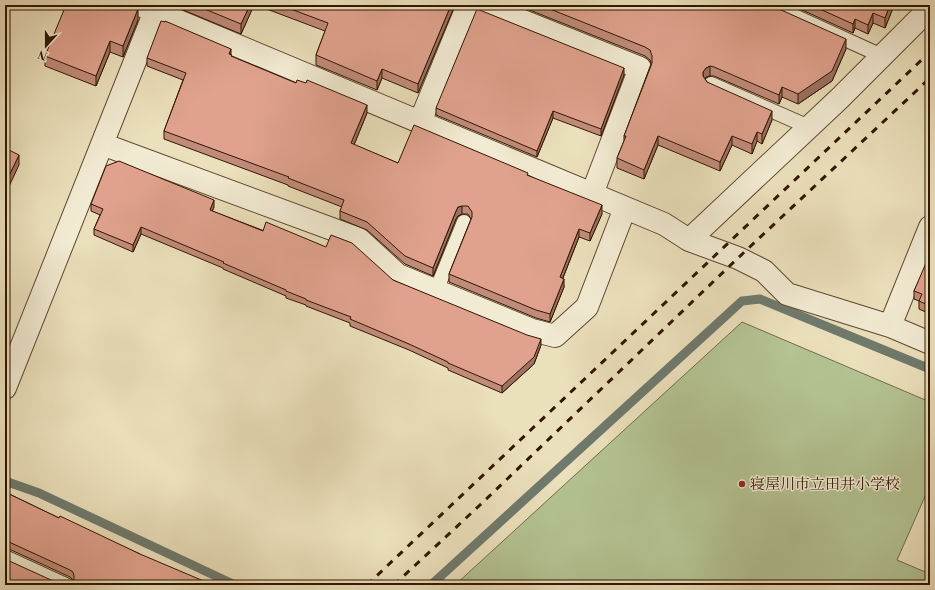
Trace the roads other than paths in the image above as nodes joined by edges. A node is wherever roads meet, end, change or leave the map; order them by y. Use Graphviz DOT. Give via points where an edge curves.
graph roads {
  1 [pos="468,5"];
  2 [pos="483,5"];
  3 [pos="770,5"];
  4 [pos="146,7"];
  5 [pos="930,8"];
  6 [pos="882,56"];
  7 [pos="711,84"];
  8 [pos="420,122"];
  9 [pos="809,127"];
  10 [pos="102,144"];
  11 [pos="592,194"];
  12 [pos="625,208"];
  13 [pos="464,222"];
  14 [pos="930,227"];
  15 [pos="689,240"];
  16 [pos="436,291"];
  17 [pos="890,326"];
  18 [pos="930,343"];
  19 [pos="5,388"];
  20 [pos="5,557"];
  21 [pos="66,585"];
  1 -- 8 [label="street"];
  2 -- 11 [label="street" via="640,68"];
  3 -- 6 [label="lane"];
  4 -- 8 [label="street"];
  4 -- 10 [label="street"];
  5 -- 6 [label="street"];
  6 -- 9 [label="street"];
  7 -- 9 [label="lane"];
  8 -- 11 [label="street"];
  9 -- 15 [label="street"];
  10 -- 16 [label="street" via="359,239 398,275"];
  10 -- 19 [label="street"];
  11 -- 12 [label="street"];
  12 -- 15 [label="street" via="664,224"];
  12 -- 16 [label="street" via="587,307 555,336 532,330"];
  13 -- 16 [label="lane"];
  14 -- 17 [label="street"];
  15 -- 17 [label="street" via="738,258 764,271 787,294"];
  17 -- 18 [label="street"];
  20 -- 21 [label="lane"];
}
